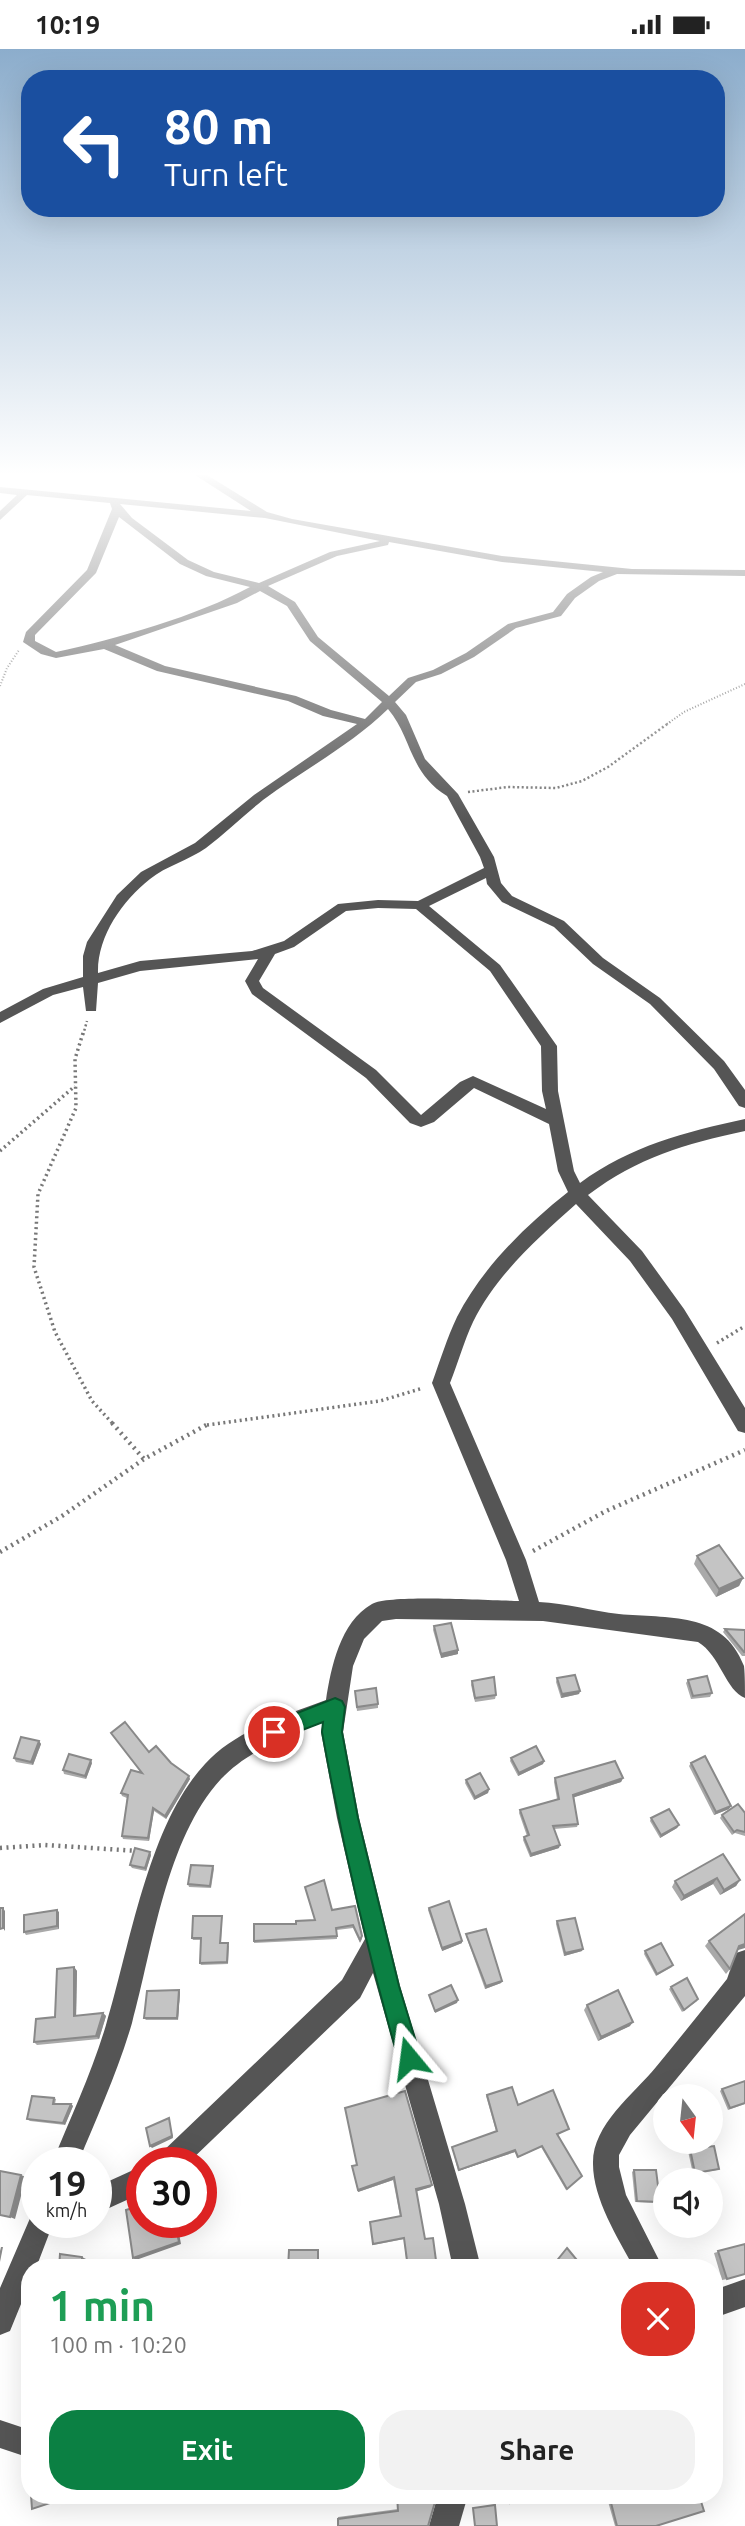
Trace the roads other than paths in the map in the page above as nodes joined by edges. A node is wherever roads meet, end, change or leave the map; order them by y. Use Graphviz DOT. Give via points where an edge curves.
graph roads {
  1 [pos="74,591"];
  2 [pos="251,591"];
  3 [pos="267,591"];
  4 [pos="578,591"];
  5 [pos="105,645"];
  6 [pos="388,701"];
  7 [pos="367,723"];
  8 [pos="491,870"];
  9 [pos="420,905"];
  10 [pos="270,951"];
  11 [pos="92,979"];
  12 [pos="91,1008"];
  13 [pos="0,1018"];
  14 [pos="745,1102"];
  15 [pos="558,1122"];
  16 [pos="745,1125"];
  17 [pos="578,1195"];
  18 [pos="745,1425"];
  19 [pos="532,1611"];
  20 [pos="745,1688"];
  21 [pos="335,1707"];
  22 [pos="378,1939"];
  23 [pos="745,1962"];
  24 [pos="71,2147"];
  25 [pos="186,2147"];
  26 [pos="36,2238"];
  27 [pos="27,2259"];
  28 [pos="465,2259"];
  29 [pos="644,2259"];
  30 [pos="21,2272"];
  31 [pos="745,2293"];
  32 [pos="723,2301"];
  33 [pos="0,2321"];
  34 [pos="0,2434"];
  35 [pos="21,2441"];
  36 [pos="450,2504"];
  37 [pos="444,2526"];
  1 -- 5 [label="street" via="30,634 29,642 56,656"];
  2 -- 5 [label="street"];
  3 -- 6 [label="street" via="291,604 314,639"];
  4 -- 6 [label="street" via="557,614 512,626 470,655 412,680"];
  5 -- 7 [label="street" via="161,669 292,698"];
  6 -- 7 [label="street"];
  6 -- 8 [label="street" via="400,715 419,760 452,794"];
  7 -- 11 [label="street" via="258,798 200,846 156,869 129,890 94,942"];
  8 -- 9 [label="street"];
  8 -- 14 [label="street" via="507,899 559,924 598,961 654,1001 719,1065"];
  9 -- 10 [label="street" via="343,907 289,944"];
  9 -- 15 [label="street" via="495,968 548,1046 550,1091"];
  10 -- 11 [label="street" via="140,966"];
  10 -- 15 [label="street" via="252,981 257,991 372,1074 421,1122 473,1081"];
  11 -- 12 [label="street"];
  11 -- 13 [label="street" via="48,992"];
  15 -- 17 [label="street" via="566,1171"];
  16 -- 17 [label="street" via="646,1151"];
  17 -- 18 [label="street" via="636,1256"];
  17 -- 19 [label="street" via="537,1227 496,1276 467,1316 441,1383 516,1560"];
  19 -- 20 [label="street" via="703,1635 713,1639"];
  19 -- 21 [label="street" via="377,1612 357,1632 342,1666"];
  21 -- 22 [label="street" via="332,1732"];
  21 -- 24 [label="street" via="255,1740 214,1770 198,1790 177,1828 118,2027"];
  22 -- 25 [label="street" via="351,1989"];
  22 -- 28 [label="street"];
  23 -- 29 [label="street" via="736,1987 635,2110 606,2155 610,2186"];
  26 -- 27 [label="street"];
  30 -- 33 [label="street"];
  31 -- 32 [label="street"];
  34 -- 35 [label="street"];
  36 -- 37 [label="street"];
}
